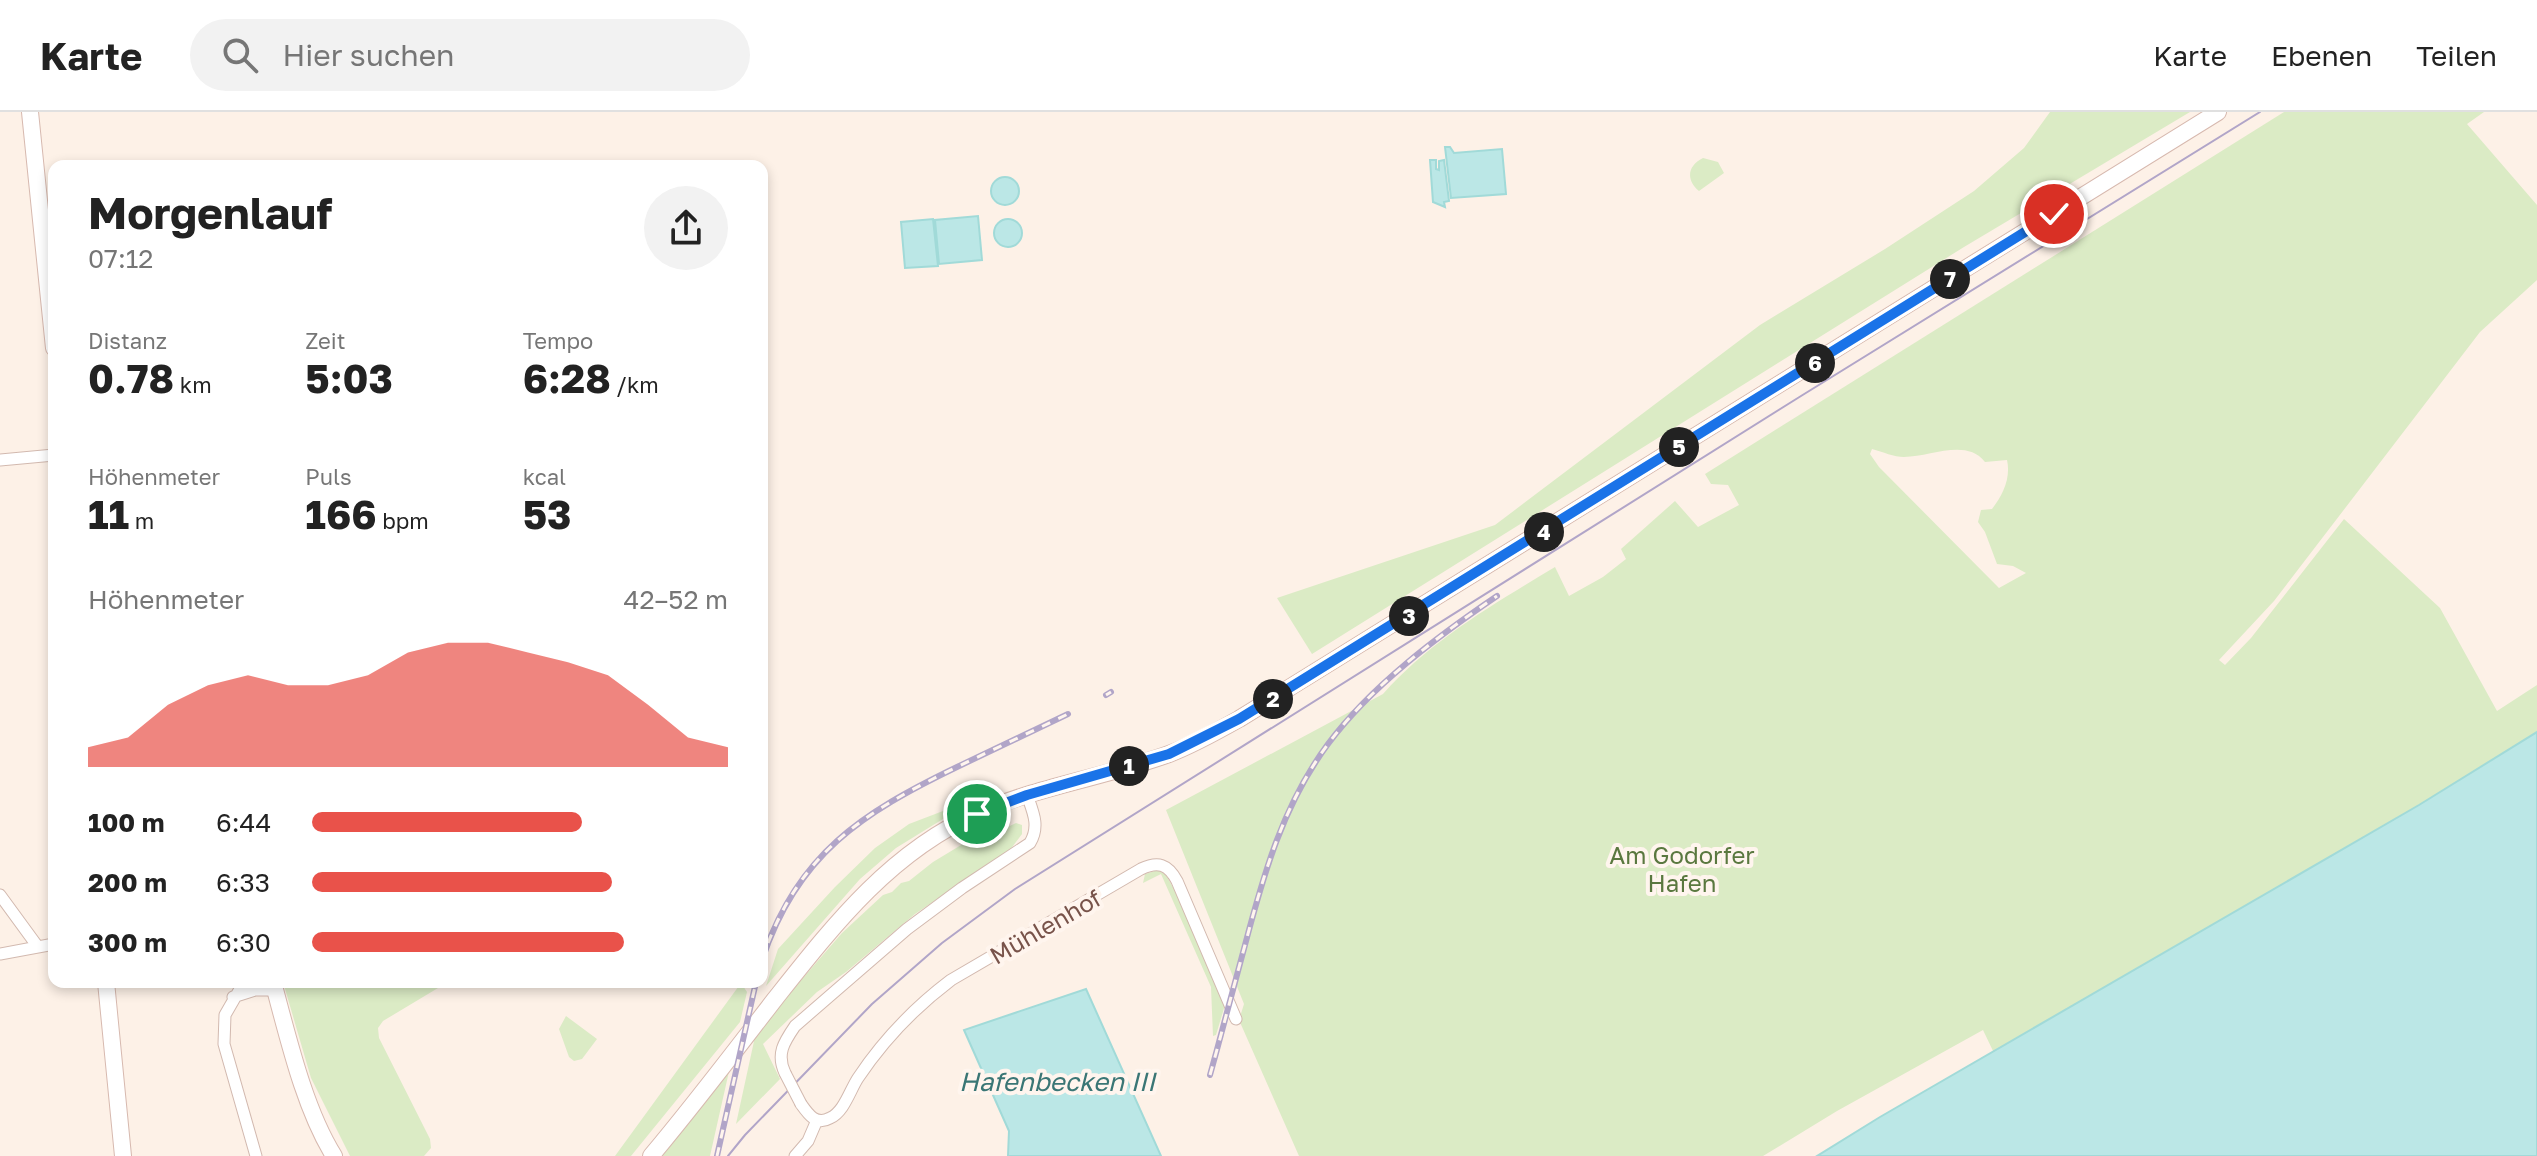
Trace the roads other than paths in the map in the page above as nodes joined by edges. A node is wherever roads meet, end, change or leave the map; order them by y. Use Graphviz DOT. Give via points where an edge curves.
graph roads {
  1 [pos="30,112"];
  2 [pos="2218,112"];
  3 [pos="48,289"];
  4 [pos="48,456"];
  5 [pos="0,460"];
  6 [pos="1027,795"];
  7 [pos="0,895"];
  8 [pos="48,945"];
  9 [pos="38,947"];
  10 [pos="0,954"];
  11 [pos="107,988"];
  12 [pos="240,988"];
  13 [pos="264,988"];
  14 [pos="275,988"];
  15 [pos="233,997"];
  16 [pos="1236,1019"];
  17 [pos="817,1120"];
  18 [pos="123,1156"];
  19 [pos="256,1156"];
  20 [pos="334,1156"];
  21 [pos="651,1156"];
  22 [pos="795,1156"];
  1 -- 3 [label="main road"];
  2 -- 6 [label="main road" via="1239,719 1169,754"];
  4 -- 5 [label="street"];
  6 -- 17 [label="street, bridge" via="1036,825 1030,843 907,929 795,1026 782,1046 785,1073 801,1104"];
  6 -- 21 [label="main road" via="945,831 865,891"];
  7 -- 9 [label="street"];
  8 -- 9 [label="street"];
  9 -- 10 [label="street"];
  11 -- 18 [label="main road"];
  12 -- 15 [label="street"];
  13 -- 15 [label="street"];
  14 -- 20 [label="main road" via="309,1105"];
  15 -- 19 [label="street" via="225,1015 224,1044"];
  16 -- 17 [label="street, Mühlenhof" via="1177,881 1157,863 951,980 893,1030 839,1112"];
  17 -- 22 [label="street, Mühlenhof"];
}
